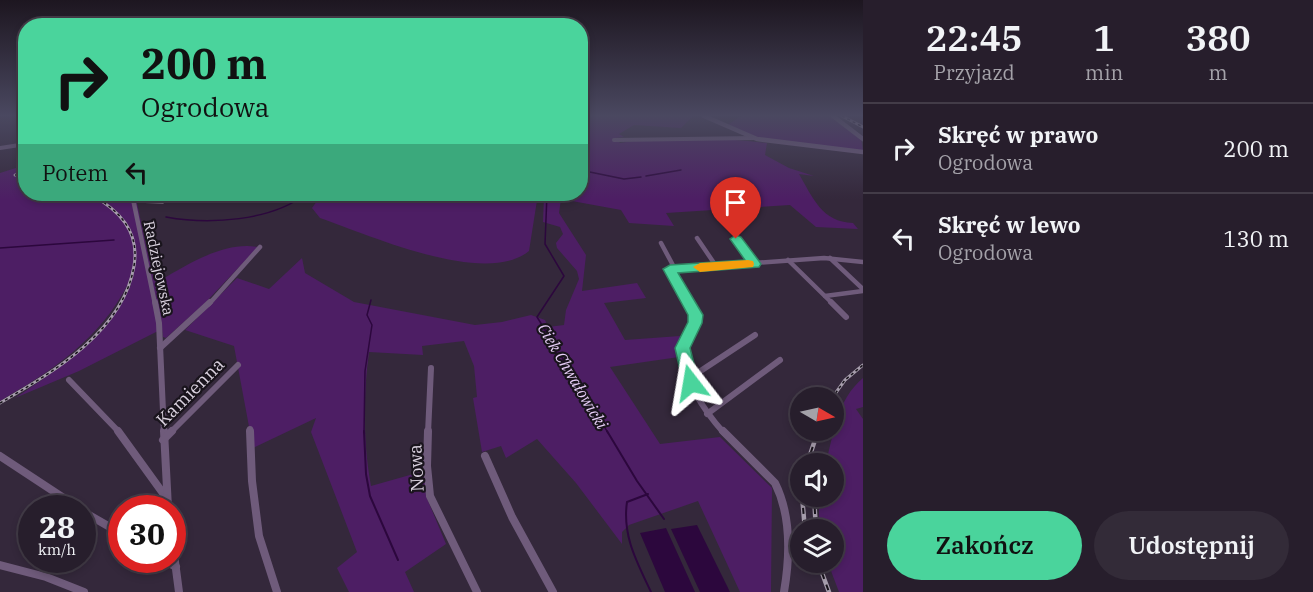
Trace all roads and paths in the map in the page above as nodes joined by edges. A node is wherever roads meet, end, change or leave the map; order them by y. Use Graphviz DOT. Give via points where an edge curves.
graph roads {
  1 [pos="797,144"];
  2 [pos="18,145"];
  3 [pos="9,147"];
  4 [pos="0,148"];
  5 [pos="18,148"];
  6 [pos="863,152"];
  7 [pos="134,201"];
  8 [pos="697,238"];
  9 [pos="736,239"];
  10 [pos="661,243"];
  11 [pos="260,247"];
  12 [pos="830,258"];
  13 [pos="788,260"];
  14 [pos="863,262"];
  15 [pos="755,264"];
  16 [pos="716,266"];
  17 [pos="675,269"];
  18 [pos="863,290"];
  19 [pos="825,297"];
  20 [pos="846,317"];
  21 [pos="755,335"];
  22 [pos="160,348"];
  23 [pos="780,360"];
  24 [pos="238,365"];
  25 [pos="431,368"];
  26 [pos="688,376"];
  27 [pos="69,380"];
  28 [pos="707,414"];
  29 [pos="250,429"];
  30 [pos="163,440"];
  31 [pos="0,456"];
  32 [pos="485,456"];
  33 [pos="58,495"];
  34 [pos="164,495"];
  35 [pos="166,495"];
  36 [pos="0,565"];
  37 [pos="177,573"];
  38 [pos="84,592"];
  39 [pos="180,592"];
  40 [pos="277,592"];
  41 [pos="477,592"];
  42 [pos="553,592"];
  43 [pos="784,592"];
  1 -- 6 [label="street"];
  2 -- 3 [label="street"];
  3 -- 4 [label="street"];
  3 -- 5 [label="street"];
  7 -- 22 [label="street, Radziejowska" via="155,301"];
  8 -- 16 [label="street"];
  9 -- 15 [label="street"];
  10 -- 17 [label="street"];
  11 -- 22 [label="street, Radziejowska" via="216,297"];
  12 -- 13 [label="street"];
  12 -- 14 [label="street"];
  12 -- 18 [label="street"];
  13 -- 15 [label="street"];
  13 -- 19 [label="street"];
  15 -- 16 [label="street"];
  16 -- 17 [label="street"];
  17 -- 26 [label="street" via="670,269 696,315 683,345"];
  18 -- 19 [label="street"];
  19 -- 20 [label="street"];
  21 -- 26 [label="street"];
  22 -- 30 [label="street, Radziejowska"];
  23 -- 28 [label="street"];
  24 -- 30 [label="street, Kamienna"];
  25 -- 41 [label="street, Nowa" via="427,466 430,496"];
  26 -- 28 [label="street"];
  27 -- 34 [label="street" via="123,436"];
  28 -- 43 [label="street" via="779,489 789,553"];
  29 -- 40 [label="street" via="259,536"];
  30 -- 35 [label="street, Radziejowska"];
  31 -- 33 [label="street"];
  32 -- 42 [label="street" via="512,518"];
  36 -- 38 [label="street"];
  37 -- 39 [label="street"];
}
